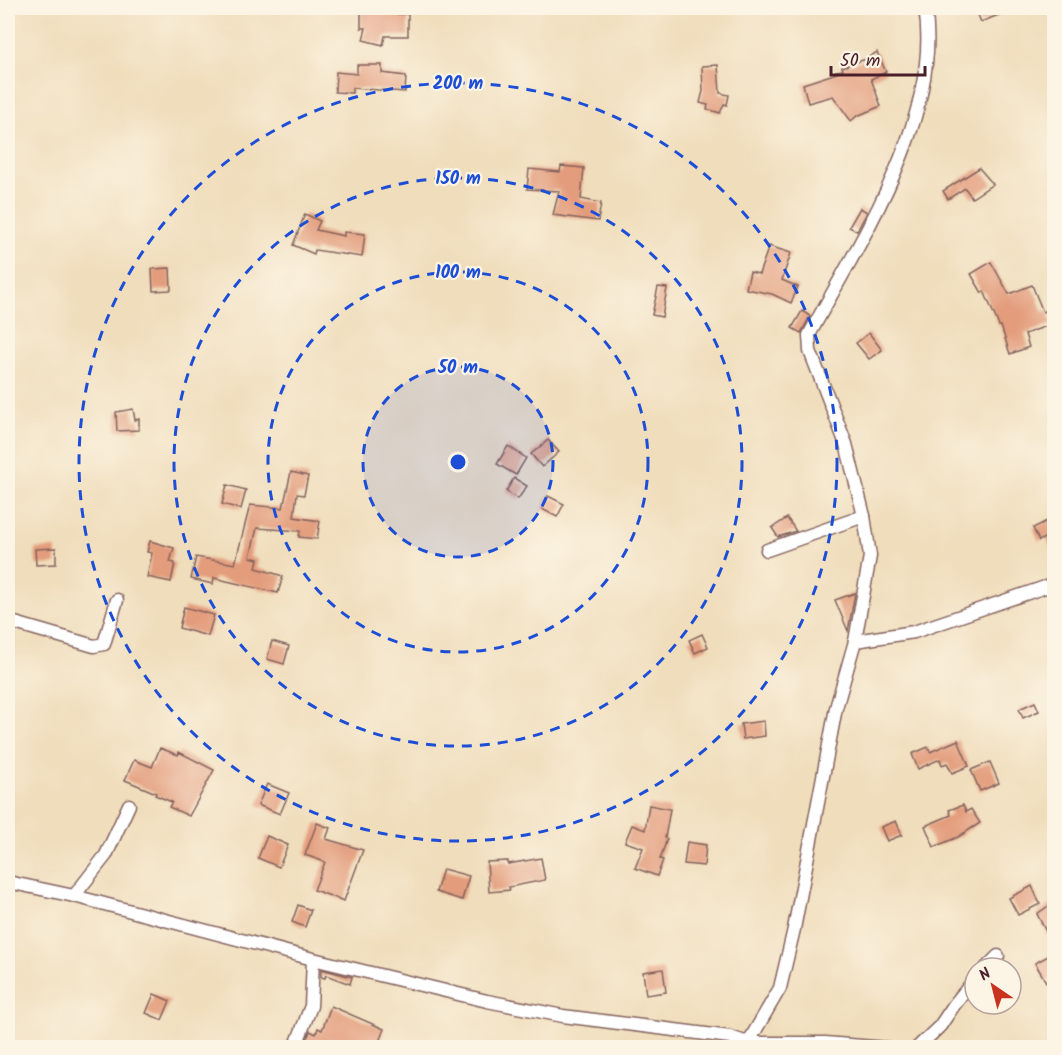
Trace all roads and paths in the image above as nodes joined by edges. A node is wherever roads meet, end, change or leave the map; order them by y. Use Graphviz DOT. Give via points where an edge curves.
graph roads {
  1 [pos="926,8"];
  2 [pos="864,516"];
  3 [pos="766,550"];
  4 [pos="1054,584"];
  5 [pos="117,600"];
  6 [pos="8,621"];
  7 [pos="855,641"];
  8 [pos="129,805"];
  9 [pos="8,882"];
  10 [pos="74,896"];
  11 [pos="313,959"];
  12 [pos="963,994"];
  13 [pos="748,1043"];
  14 [pos="295,1047"];
  15 [pos="886,1047"];
  16 [pos="917,1047"];
  1 -- 2 [label="street" via="927,59 914,125 883,197 808,343 846,444"];
  2 -- 3 [label="street"];
  2 -- 7 [label="street" via="870,556"];
  4 -- 7 [label="street" via="914,632"];
  5 -- 6 [label="street" via="104,644 94,646"];
  7 -- 13 [label="street" via="836,708 780,988"];
  8 -- 10 [label="street" via="106,855"];
  9 -- 10 [label="street"];
  10 -- 11 [label="street"];
  11 -- 13 [label="street" via="563,1016 730,1037"];
  11 -- 14 [label="street" via="311,1006"];
  12 -- 16 [label="street" via="940,1026"];
  13 -- 15 [label="street" via="825,1042"];
}
